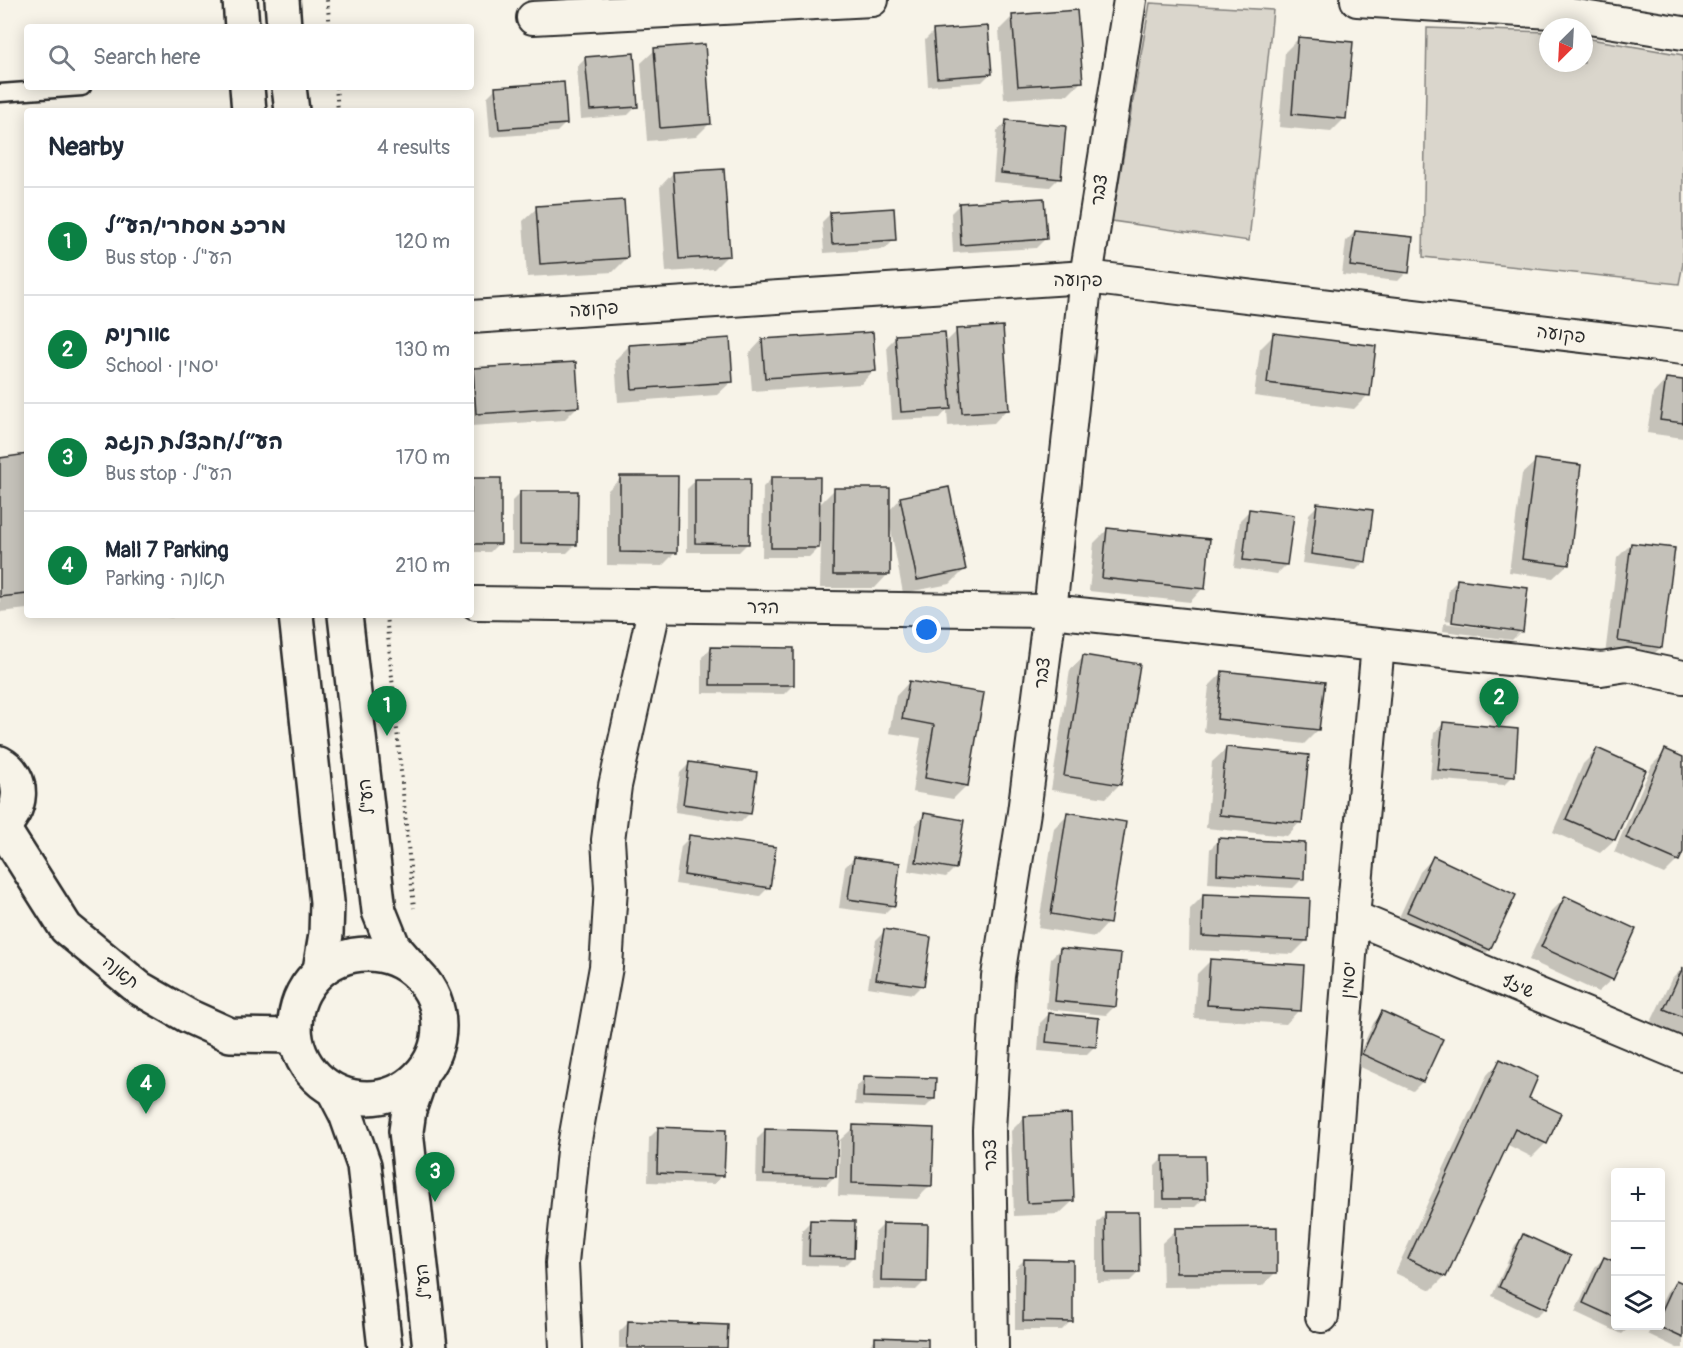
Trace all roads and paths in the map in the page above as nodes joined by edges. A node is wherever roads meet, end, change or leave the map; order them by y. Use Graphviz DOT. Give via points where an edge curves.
graph roads {
  1 [pos="240,0"];
  2 [pos="282,0"];
  3 [pos="327,0"];
  4 [pos="872,0"];
  5 [pos="1130,0"];
  6 [pos="1357,0"];
  7 [pos="533,18"];
  8 [pos="242,24"];
  9 [pos="284,24"];
  10 [pos="330,24"];
  11 [pos="1683,33"];
  12 [pos="40,90"];
  13 [pos="247,90"];
  14 [pos="289,90"];
  15 [pos="336,90"];
  16 [pos="0,93"];
  17 [pos="249,108"];
  18 [pos="291,108"];
  19 [pos="338,108"];
  20 [pos="1086,277"];
  21 [pos="474,317"];
  22 [pos="1683,348"];
  23 [pos="476,603"];
  24 [pos="655,605"];
  25 [pos="1050,611"];
  26 [pos="296,618"];
  27 [pos="345,618"];
  28 [pos="1378,645"];
  29 [pos="1683,677"];
  30 [pos="0,763"];
  31 [pos="1,827"];
  32 [pos="1353,917"];
  33 [pos="413,969"];
  34 [pos="320,970"];
  35 [pos="295,1036"];
  36 [pos="1683,1055"];
  37 [pos="421,1075"];
  38 [pos="334,1091"];
  39 [pos="1322,1316"];
  40 [pos="385,1348"];
  41 [pos="430,1348"];
  42 [pos="566,1348"];
  43 [pos="992,1348"];
  1 -- 8 [label="street"];
  2 -- 9 [label="street"];
  3 -- 10 [label="path"];
  4 -- 7 [label="street"];
  5 -- 20 [label="street, צבר"];
  6 -- 11 [label="street" via="1552,12"];
  12 -- 16 [label="lane"];
  13 -- 17 [label="street"];
  14 -- 18 [label="street"];
  15 -- 19 [label="path"];
  20 -- 21 [label="street, פקועה"];
  20 -- 22 [label="street, פקועה"];
  20 -- 25 [label="street, צבר"];
  23 -- 24 [label="street, הדר"];
  24 -- 25 [label="street, הדר"];
  24 -- 42 [label="street" via="615,786 608,840 606,967 573,1151 562,1263"];
  25 -- 28 [label="street"];
  25 -- 43 [label="street, צבר" via="998,976 989,1130"];
  26 -- 34 [label="street" via="327,902"];
  27 -- 33 [label="street, הע\"ל" via="379,911 393,946"];
  28 -- 29 [label="street" via="1601,669 1627,665"];
  28 -- 32 [label="street, יסמין"];
  30 -- 31 [label="street" via="12,773 19,796 16,808"];
  31 -- 35 [label="street, תאנה" via="66,928 140,988 230,1035"];
  32 -- 36 [label="street, שיזף"];
  32 -- 39 [label="street, יסמין"];
  33 -- 34 [label="street" via="396,959 357,954 337,959"];
  33 -- 37 [label="street" via="429,987 438,1009 440,1033 434,1056"];
  34 -- 35 [label="street" via="304,989 295,1011"];
  35 -- 38 [label="street" via="302,1058 315,1077"];
  37 -- 38 [label="street" via="402,1090 380,1098 357,1098"];
  37 -- 41 [label="street, הע\"ל" via="406,1131"];
  38 -- 40 [label="street" via="364,1165"];
}
